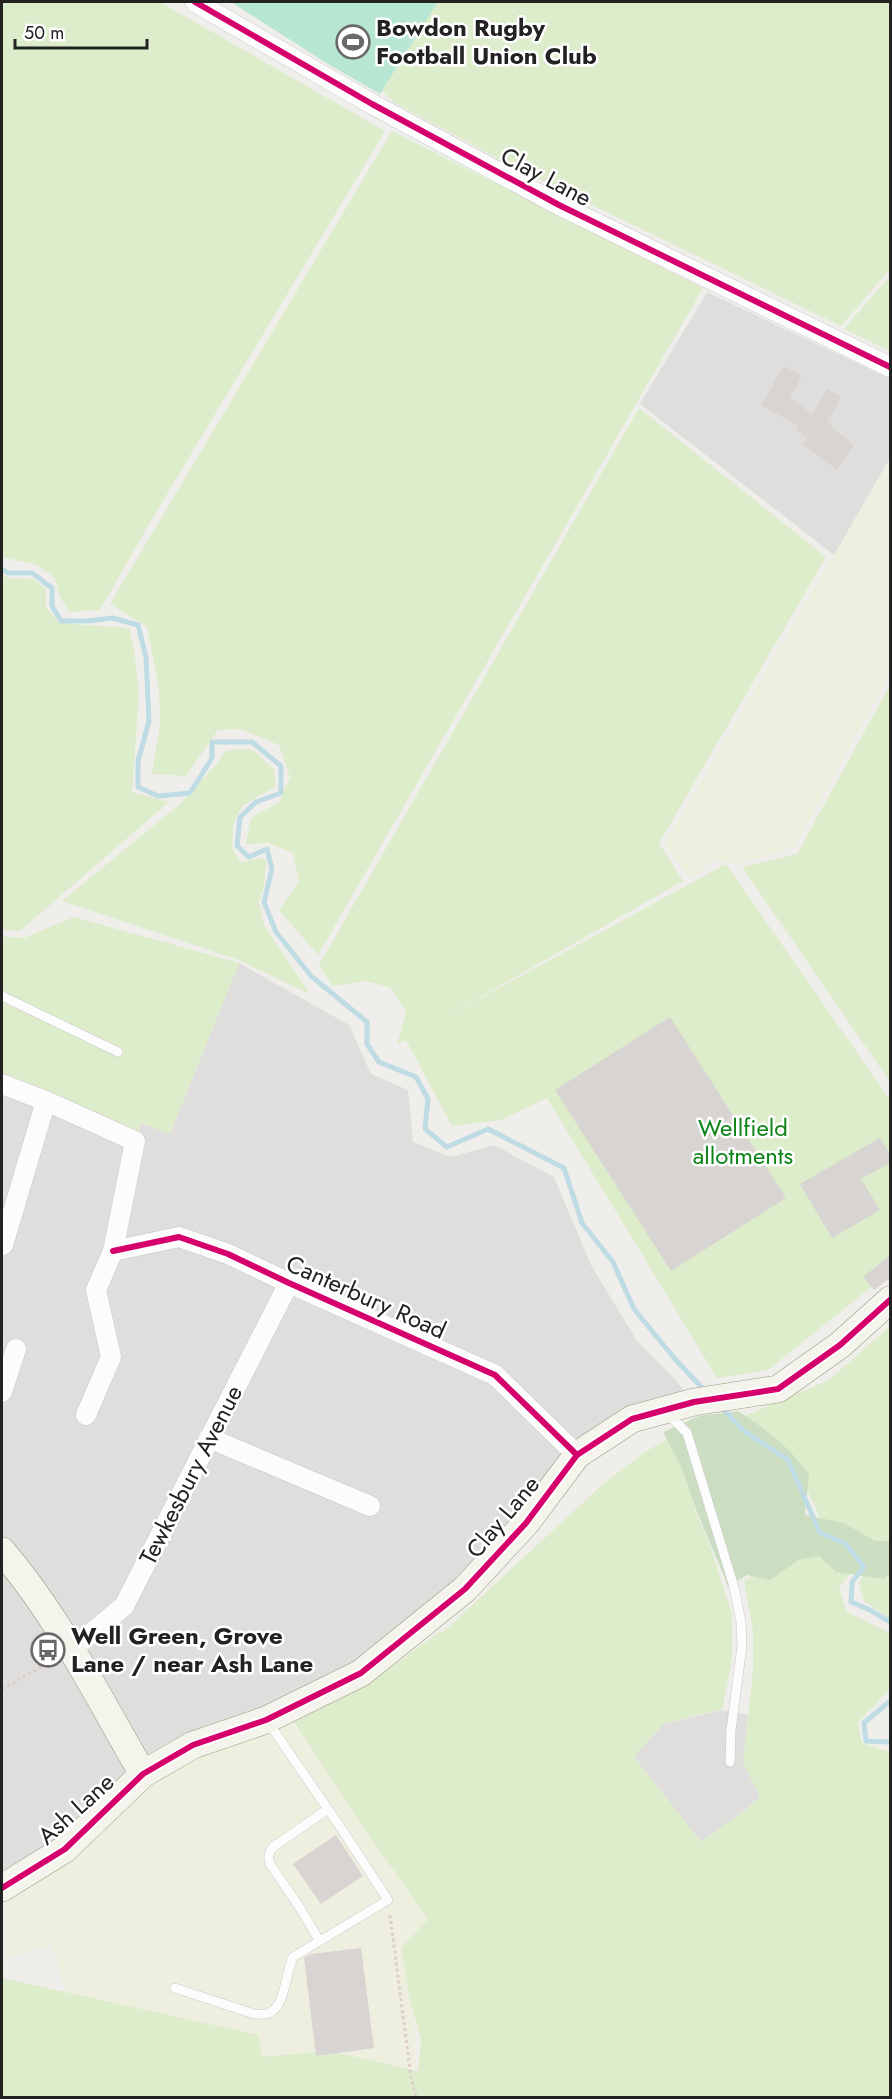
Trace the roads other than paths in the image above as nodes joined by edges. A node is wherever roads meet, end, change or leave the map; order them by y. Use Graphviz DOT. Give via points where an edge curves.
graph roads {
  1 [pos="195,2"];
  2 [pos="891,367"];
  3 [pos="2,996"];
  4 [pos="118,1052"];
  5 [pos="2,1084"];
  6 [pos="46,1101"];
  7 [pos="3,1245"];
  8 [pos="113,1251"];
  9 [pos="289,1283"];
  10 [pos="891,1300"];
  11 [pos="16,1349"];
  12 [pos="2,1392"];
  13 [pos="663,1410"];
  14 [pos="86,1415"];
  15 [pos="209,1438"];
  16 [pos="577,1455"];
  17 [pos="370,1506"];
  18 [pos="2,1551"];
  19 [pos="71,1650"];
  20 [pos="266,1720"];
  21 [pos="730,1762"];
  22 [pos="143,1774"];
  23 [pos="328,1809"];
  24 [pos="2,1888"];
  25 [pos="319,1941"];
  26 [pos="175,1988"];
  1 -- 2 [label="street, Clay Lane" via="559,206"];
  3 -- 4 [label="lane"];
  5 -- 6 [label="street"];
  6 -- 7 [label="street"];
  6 -- 8 [label="street" via="135,1141"];
  8 -- 9 [label="street, Canterbury Road" via="179,1238 228,1254"];
  8 -- 14 [label="street" via="96,1290 111,1357"];
  9 -- 15 [label="street, Tewkesbury Avenue"];
  9 -- 16 [label="street, Canterbury Road" via="495,1375"];
  10 -- 13 [label="street, Clay Lane" via="840,1345 778,1389"];
  11 -- 12 [label="street"];
  13 -- 16 [label="street, Clay Lane" via="632,1419"];
  13 -- 21 [label="lane" via="687,1433 741,1622"];
  15 -- 17 [label="street"];
  15 -- 19 [label="street, Tewkesbury Avenue" via="124,1606"];
  16 -- 20 [label="street, Clay Lane" via="526,1523 465,1589 361,1673"];
  18 -- 19 [label="street" via="27,1580"];
  19 -- 22 [label="street"];
  20 -- 22 [label="street, Clay Lane" via="193,1745"];
  20 -- 23 [label="lane"];
  22 -- 24 [label="street, Ash Lane" via="65,1849"];
  23 -- 25 [label="lane" via="273,1846 268,1858"];
  23 -- 25 [label="lane" via="388,1900"];
  25 -- 26 [label="lane" via="293,1957 277,2007 268,2014 254,2014"];
}
